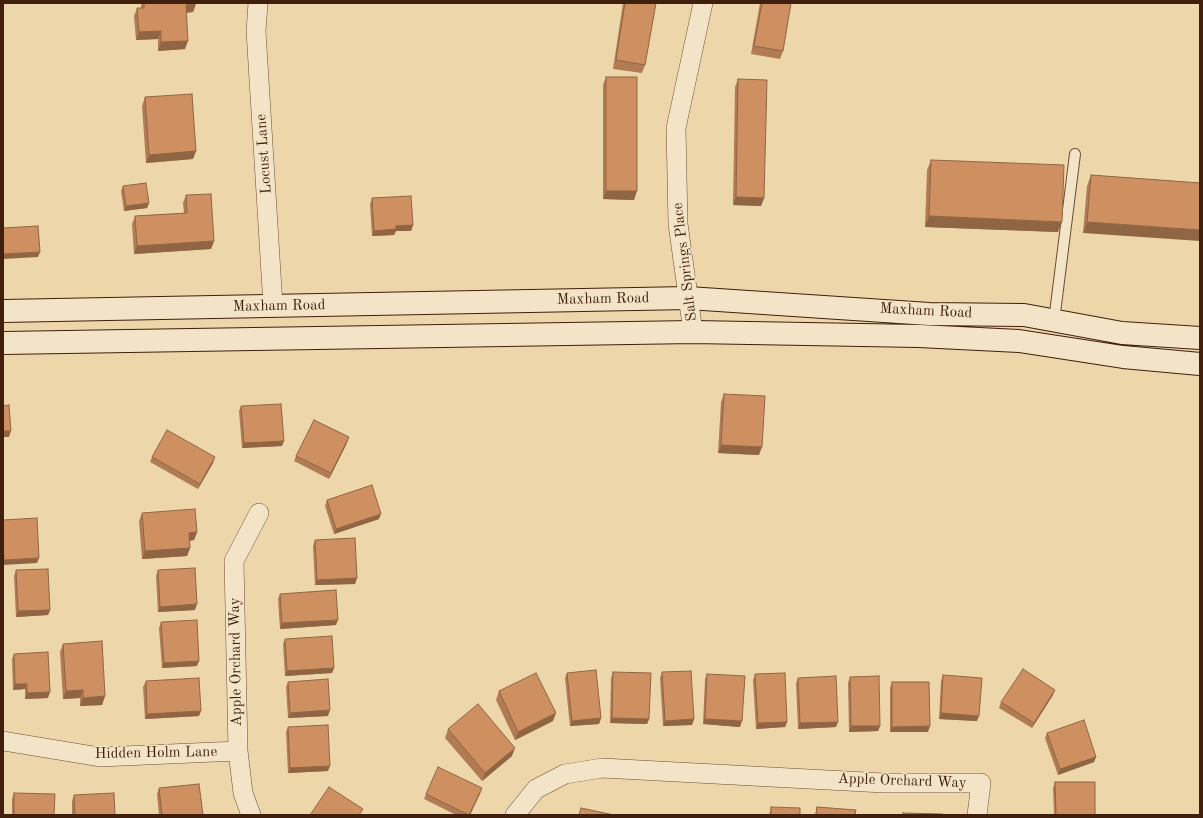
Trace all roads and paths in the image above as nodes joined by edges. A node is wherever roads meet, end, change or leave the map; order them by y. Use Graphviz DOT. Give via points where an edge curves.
graph roads {
  1 [pos="258,3"];
  2 [pos="703,3"];
  3 [pos="1076,154"];
  4 [pos="688,298"];
  5 [pos="273,306"];
  6 [pos="3,311"];
  7 [pos="1054,321"];
  8 [pos="694,332"];
  9 [pos="1200,338"];
  10 [pos="3,343"];
  11 [pos="1200,364"];
  12 [pos="259,513"];
  13 [pos="3,741"];
  14 [pos="238,751"];
  15 [pos="251,815"];
  16 [pos="515,815"];
  17 [pos="977,815"];
  1 -- 5 [label="street, Locust Lane" via="256,31"];
  2 -- 4 [label="street, Salt Springs Place" via="676,128 678,224"];
  3 -- 7 [label="lane"];
  4 -- 5 [label="main road, Maxham Road"];
  4 -- 7 [label="main road, Maxham Road" via="929,314 1024,315"];
  4 -- 8 [label="street, Salt Springs Place"];
  5 -- 6 [label="main road, Maxham Road"];
  7 -- 9 [label="main road, Maxham Road" via="1122,333"];
  8 -- 10 [label="main road, Maxham Road"];
  8 -- 11 [label="main road, Maxham Road" via="919,336 1019,341 1123,358"];
  12 -- 14 [label="street, Apple Orchard Way" via="234,561"];
  13 -- 14 [label="street, Hidden Holm Lane" via="100,757"];
  14 -- 15 [label="street, Apple Orchard Way" via="243,793"];
  16 -- 17 [label="street, Apple Orchard Way" via="536,789 565,774 602,768 884,783 981,783"];
}
